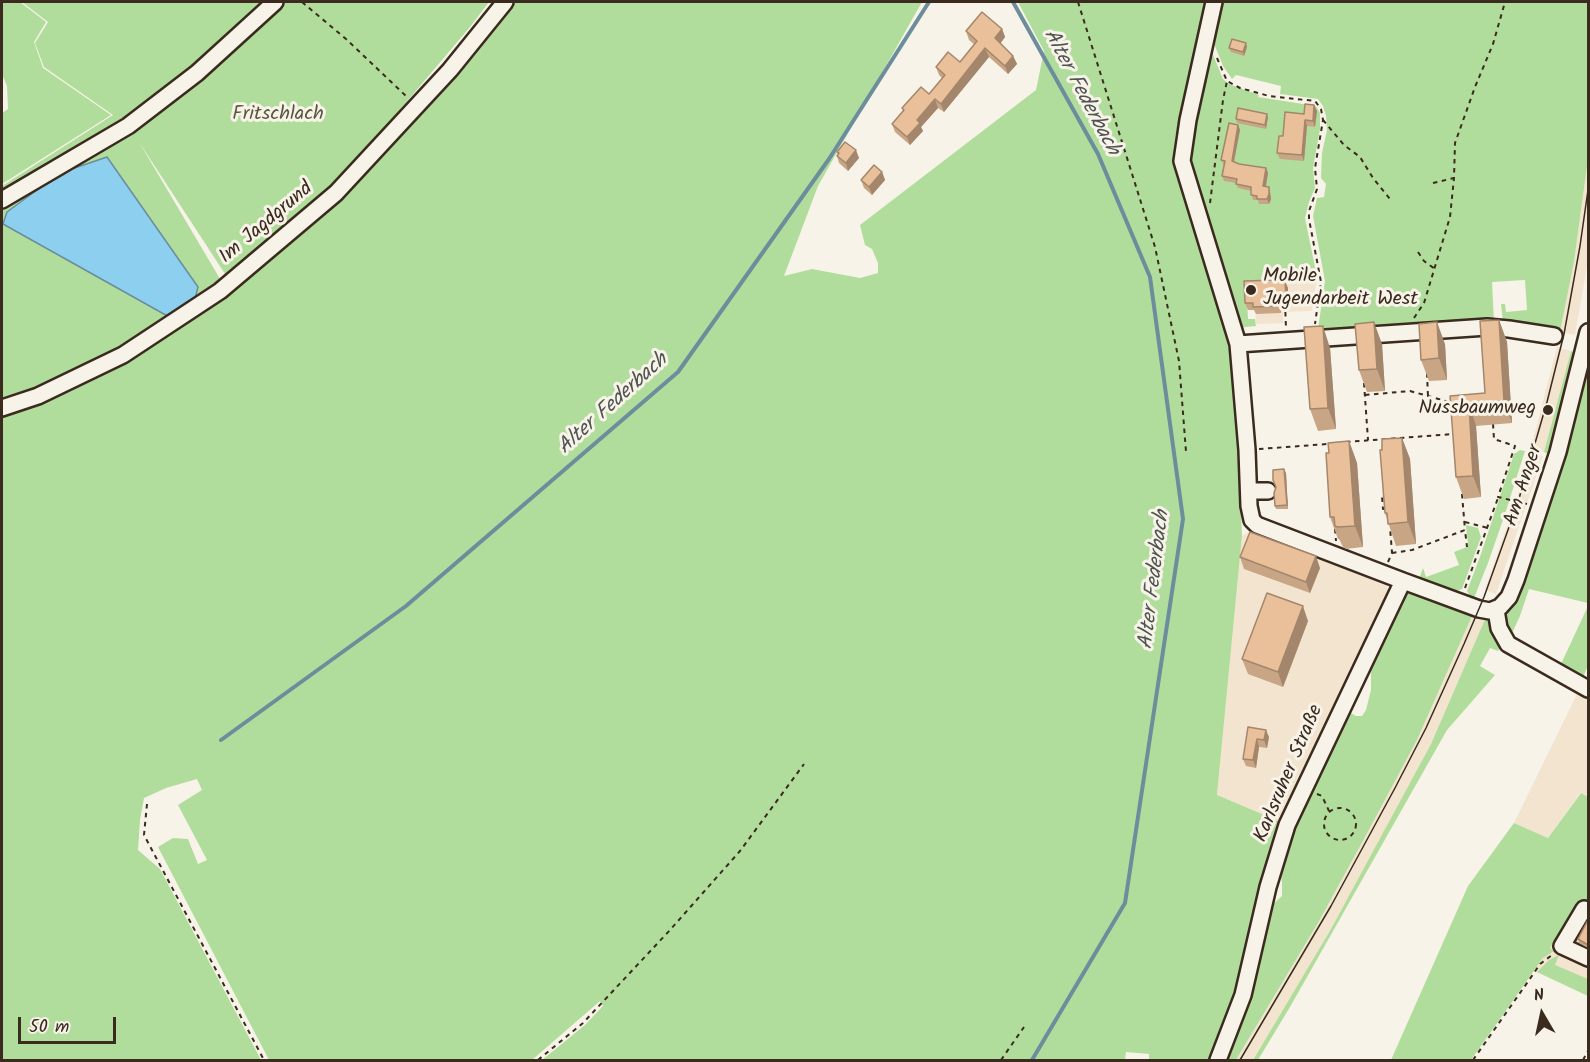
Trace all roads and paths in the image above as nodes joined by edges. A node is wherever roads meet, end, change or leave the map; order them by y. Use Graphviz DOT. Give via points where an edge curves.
graph roads {
  1 [pos="275,2"];
  2 [pos="302,2"];
  3 [pos="505,2"];
  4 [pos="1078,2"];
  5 [pos="1214,2"];
  6 [pos="1505,2"];
  7 [pos="1205,38"];
  8 [pos="1227,81"];
  9 [pos="417,106"];
  10 [pos="1323,120"];
  11 [pos="1454,178"];
  12 [pos="1433,183"];
  13 [pos="1390,199"];
  14 [pos="2,200"];
  15 [pos="1203,232"];
  16 [pos="1418,252"];
  17 [pos="1435,269"];
  18 [pos="1284,296"];
  19 [pos="1408,332"];
  20 [pos="1588,332"];
  21 [pos="1554,336"];
  22 [pos="1313,339"];
  23 [pos="1287,341"];
  24 [pos="1238,344"];
  25 [pos="1586,355"];
  26 [pos="1426,364"];
  27 [pos="1364,383"];
  28 [pos="1365,395"];
  29 [pos="1428,397"];
  30 [pos="1455,403"];
  31 [pos="2,408"];
  32 [pos="1492,420"];
  33 [pos="1457,434"];
  34 [pos="1368,440"];
  35 [pos="1339,443"];
  36 [pos="1329,444"];
  37 [pos="1247,450"];
  38 [pos="1186,452"];
  39 [pos="1462,489"];
  40 [pos="1268,490"];
  41 [pos="1249,491"];
  42 [pos="1387,496"];
  43 [pos="1498,497"];
  44 [pos="1333,501"];
  45 [pos="1530,505"];
  46 [pos="1388,509"];
  47 [pos="1334,513"];
  48 [pos="1389,520"];
  49 [pos="1465,522"];
  50 [pos="1335,524"];
  51 [pos="1488,528"];
  52 [pos="1465,530"];
  53 [pos="1467,547"];
  54 [pos="1333,554"];
  55 [pos="1403,582"];
  56 [pos="1460,602"];
  57 [pos="1496,610"];
  58 [pos="1588,689"];
  59 [pos="804,764"];
  60 [pos="1305,787"];
  61 [pos="147,804"];
  62 [pos="1330,811"];
  63 [pos="1584,909"];
  64 [pos="1588,958"];
  65 [pos="1540,964"];
  66 [pos="1024,1028"];
  67 [pos="1588,1052"];
  68 [pos="264,1060"];
  69 [pos="538,1060"];
  70 [pos="1002,1060"];
  71 [pos="1218,1060"];
  72 [pos="1473,1060"];
  73 [pos="1583,1060"];
  1 -- 14 [label="street" via="197,73 128,126"];
  2 -- 9 [label="path"];
  3 -- 9 [label="street, Im Jagdgrund"];
  4 -- 38 [label="path" via="1155,247 1179,361"];
  5 -- 7 [label="street"];
  6 -- 11 [label="path" via="1455,143"];
  7 -- 8 [label="path" via="1211,41"];
  7 -- 15 [label="street" via="1182,161"];
  8 -- 10 [label="path" via="1269,96 1315,101"];
  8 -- 15 [label="path" via="1208,224"];
  9 -- 31 [label="street, Im Jagdgrund" via="336,193 220,291 123,355 38,396"];
  10 -- 13 [label="path" via="1360,157"];
  10 -- 22 [label="path" via="1315,168 1317,189 1309,219 1321,282"];
  11 -- 12 [label="path"];
  11 -- 17 [label="path" via="1450,218"];
  15 -- 24 [label="street"];
  16 -- 17 [label="path"];
  17 -- 19 [label="path" via="1424,303"];
  18 -- 23 [label="path"];
  19 -- 21 [label="street" via="1498,327"];
  19 -- 22 [label="street"];
  20 -- 25 [label="street, Am Anger"];
  22 -- 23 [label="street"];
  23 -- 24 [label="street"];
  24 -- 37 [label="street"];
  25 -- 57 [label="street, Am Anger" via="1524,556 1509,597"];
  26 -- 29 [label="path"];
  27 -- 28 [label="path"];
  28 -- 29 [label="path" via="1410,391"];
  28 -- 34 [label="path"];
  29 -- 30 [label="path"];
  32 -- 43 [label="path" via="1494,439 1515,446"];
  33 -- 34 [label="path"];
  34 -- 35 [label="path"];
  36 -- 37 [label="path"];
  37 -- 41 [label="street"];
  39 -- 49 [label="path"];
  40 -- 41 [label="street"];
  41 -- 54 [label="street" via="1250,515 1257,525"];
  42 -- 46 [label="path" via="1382,496 1383,509"];
  43 -- 45 [label="path"];
  43 -- 51 [label="path"];
  44 -- 47 [label="path" via="1329,501 1330,513"];
  48 -- 52 [label="path" via="1392,553 1412,550"];
  49 -- 51 [label="path"];
  49 -- 52 [label="path"];
  50 -- 54 [label="path" via="1337,546"];
  51 -- 56 [label="path"];
  52 -- 53 [label="path"];
  54 -- 55 [label="street"];
  55 -- 56 [label="street"];
  55 -- 60 [label="street, Karlsruher Straße"];
  56 -- 57 [label="street"];
  57 -- 58 [label="street" via="1498,628 1508,645"];
  59 -- 69 [label="path" via="740,851 670,930 583,1023"];
  60 -- 62 [label="path" via="1322,796"];
  60 -- 71 [label="street, Karlsruher Straße" via="1287,825 1243,995"];
  61 -- 68 [label="path" via="144,835"];
  62 -- 62 [label="path" via="1324,820 1328,834 1342,840 1351,835 1356,826 1350,811"];
  63 -- 64 [label="street" via="1562,946"];
  65 -- 72 [label="path"];
  66 -- 70 [label="path"];
  67 -- 73 [label="path"];
}
